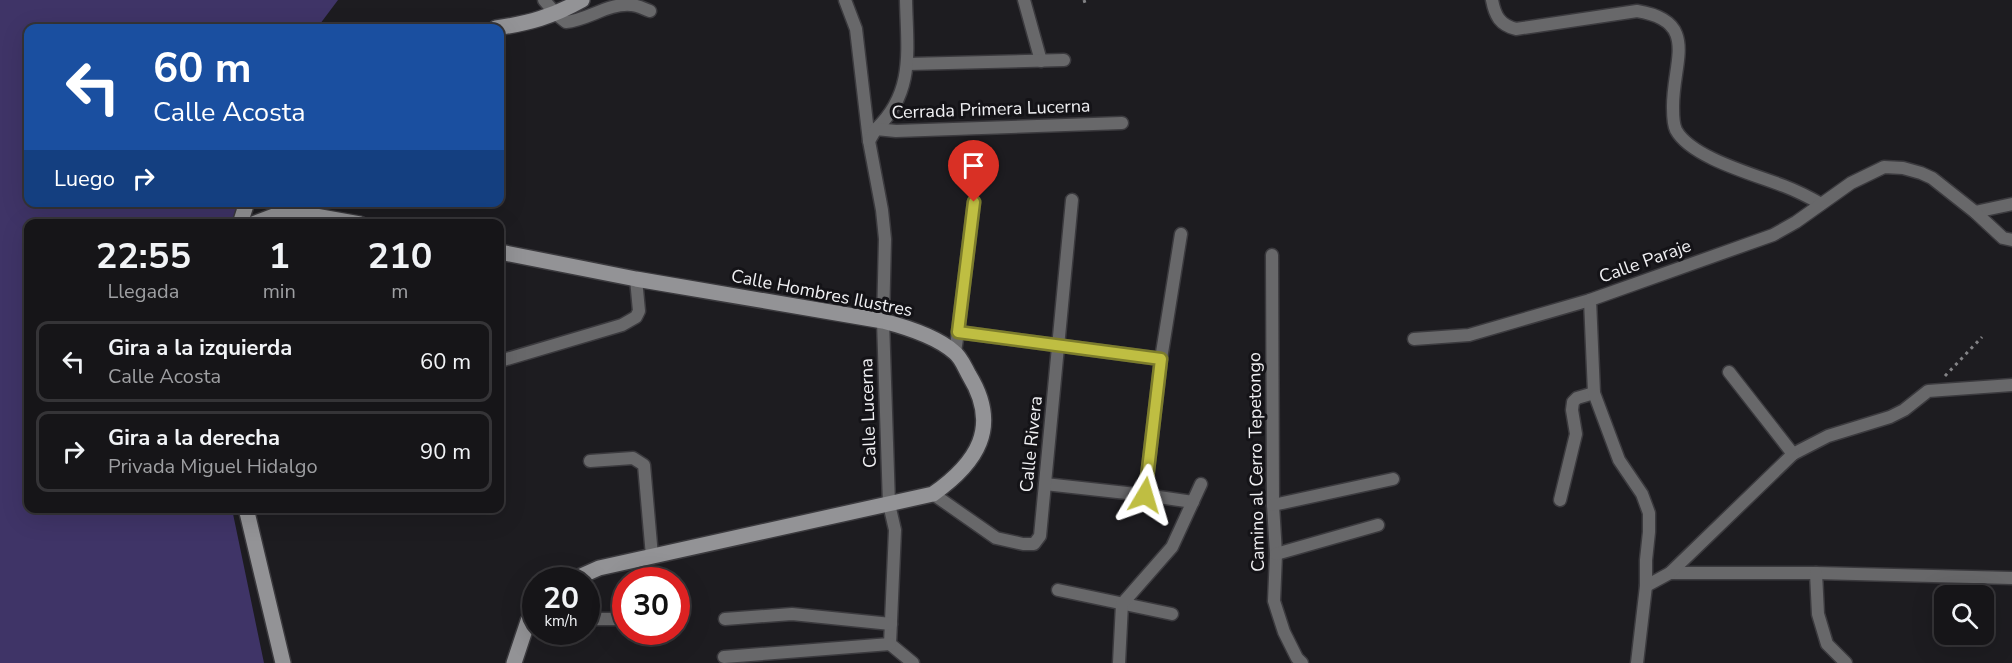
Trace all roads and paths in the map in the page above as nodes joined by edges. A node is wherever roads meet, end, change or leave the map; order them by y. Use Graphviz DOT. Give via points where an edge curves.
graph roads {
  1 [pos="544,0"];
  2 [pos="582,0"];
  3 [pos="845,0"];
  4 [pos="906,0"];
  5 [pos="1024,0"];
  6 [pos="1492,0"];
  7 [pos="650,11"];
  8 [pos="556,14"];
  9 [pos="504,27"];
  10 [pos="1064,60"];
  11 [pos="1041,61"];
  12 [pos="908,64"];
  13 [pos="1122,123"];
  14 [pos="876,129"];
  15 [pos="869,141"];
  16 [pos="1072,200"];
  17 [pos="974,202"];
  18 [pos="1821,204"];
  19 [pos="2012,204"];
  20 [pos="312,209"];
  21 [pos="1974,212"];
  22 [pos="265,219"];
  23 [pos="344,219"];
  24 [pos="1181,234"];
  25 [pos="2012,240"];
  26 [pos="504,253"];
  27 [pos="1272,255"];
  28 [pos="636,279"];
  29 [pos="1590,300"];
  30 [pos="883,321"];
  31 [pos="958,332"];
  32 [pos="1982,337"];
  33 [pos="1414,339"];
  34 [pos="1059,346"];
  35 [pos="956,352"];
  36 [pos="1161,359"];
  37 [pos="504,360"];
  38 [pos="1729,372"];
  39 [pos="2012,385"];
  40 [pos="1928,392"];
  41 [pos="1594,393"];
  42 [pos="1793,454"];
  43 [pos="590,461"];
  44 [pos="1393,479"];
  45 [pos="1045,484"];
  46 [pos="1201,484"];
  47 [pos="933,494"];
  48 [pos="1145,495"];
  49 [pos="1560,500"];
  50 [pos="1193,502"];
  51 [pos="889,504"];
  52 [pos="1273,505"];
  53 [pos="247,513"];
  54 [pos="1378,525"];
  55 [pos="1276,554"];
  56 [pos="652,556"];
  57 [pos="600,568"];
  58 [pos="1670,573"];
  59 [pos="1816,573"];
  60 [pos="2012,578"];
  61 [pos="1646,586"];
  62 [pos="1058,590"];
  63 [pos="1122,604"];
  64 [pos="1172,614"];
  65 [pos="725,619"];
  66 [pos="891,624"];
  67 [pos="522,644"];
  68 [pos="890,644"];
  69 [pos="724,657"];
  70 [pos="283,663"];
  71 [pos="514,663"];
  72 [pos="913,663"];
  73 [pos="1119,663"];
  74 [pos="1302,663"];
  75 [pos="1637,663"];
  76 [pos="1846,663"];
  1 -- 8 [label="street"];
  2 -- 8 [label="main road"];
  3 -- 15 [label="street, Calle Lucerna" via="856,29"];
  4 -- 12 [label="street"];
  5 -- 11 [label="street"];
  6 -- 18 [label="street" via="1498,18 1505,26 1516,29 1638,11 1666,20 1676,29 1680,42 1673,119 1685,141 1718,162"];
  7 -- 8 [label="street" via="632,4 613,6 566,22"];
  8 -- 9 [label="main road"];
  10 -- 11 [label="street"];
  11 -- 12 [label="street"];
  12 -- 14 [label="street" via="901,95"];
  13 -- 14 [label="street, Cerrada Primera Lucerna"];
  14 -- 15 [label="street, Cerrada Primera Lucerna"];
  15 -- 30 [label="street, Calle Lucerna" via="885,239"];
  16 -- 34 [label="street, Calle Rivera"];
  17 -- 31 [label="street"];
  18 -- 21 [label="street, Calle Paraje" via="1884,167 1903,168 1932,178"];
  18 -- 29 [label="street, Calle Paraje" via="1773,235"];
  19 -- 21 [label="street"];
  20 -- 22 [label="main road" via="287,210"];
  20 -- 23 [label="main road"];
  21 -- 25 [label="street, Calle Paraje" via="2003,238"];
  24 -- 36 [label="street"];
  26 -- 28 [label="main road, Calle Hombres Ilustres"];
  27 -- 52 [label="street, Camino al Cerro Tepetongo"];
  28 -- 30 [label="main road, Calle Hombres Ilustres"];
  28 -- 37 [label="street" via="636,317 622,325"];
  29 -- 33 [label="street" via="1469,335"];
  29 -- 41 [label="street, Calle Paraje"];
  30 -- 35 [label="main road, Calle Hombres Ilustres" via="915,330"];
  30 -- 51 [label="street, Calle Lucerna"];
  31 -- 34 [label="street"];
  31 -- 35 [label="street"];
  32 -- 40 [label="path"];
  34 -- 36 [label="street"];
  34 -- 45 [label="street, Calle Rivera"];
  35 -- 47 [label="main road" via="976,387 984,411 982,436 972,458 954,479"];
  36 -- 48 [label="street"];
  38 -- 42 [label="street"];
  39 -- 40 [label="street"];
  40 -- 42 [label="street" via="1890,417 1828,436"];
  41 -- 49 [label="street" via="1573,402 1576,434"];
  41 -- 61 [label="street, Calle Paraje" via="1619,460 1642,494 1649,513"];
  42 -- 58 [label="street"];
  43 -- 56 [label="street" via="633,458 644,465"];
  44 -- 52 [label="street"];
  45 -- 47 [label="street, Calle Rivera" via="1040,536 1035,544 996,538"];
  45 -- 48 [label="street"];
  46 -- 50 [label="street"];
  47 -- 51 [label="main road"];
  48 -- 50 [label="street"];
  50 -- 63 [label="street" via="1173,547"];
  51 -- 56 [label="main road"];
  51 -- 66 [label="street, Calle Lucerna" via="895,530"];
  52 -- 55 [label="street, Camino al Cerro Tepetongo"];
  53 -- 70 [label="main road"];
  54 -- 55 [label="street"];
  55 -- 74 [label="street, Camino al Cerro Tepetongo" via="1274,600 1284,632"];
  56 -- 57 [label="main road"];
  58 -- 59 [label="street"];
  58 -- 61 [label="street"];
  59 -- 60 [label="street"];
  59 -- 76 [label="street" via="1818,614 1827,644"];
  61 -- 75 [label="street, Calle Paraje"];
  62 -- 63 [label="street"];
  63 -- 64 [label="street"];
  63 -- 73 [label="street"];
  65 -- 66 [label="street" via="792,614"];
  66 -- 68 [label="street, Calle Lucerna"];
  67 -- 71 [label="main road"];
  68 -- 69 [label="street"];
  68 -- 72 [label="street"];
}
